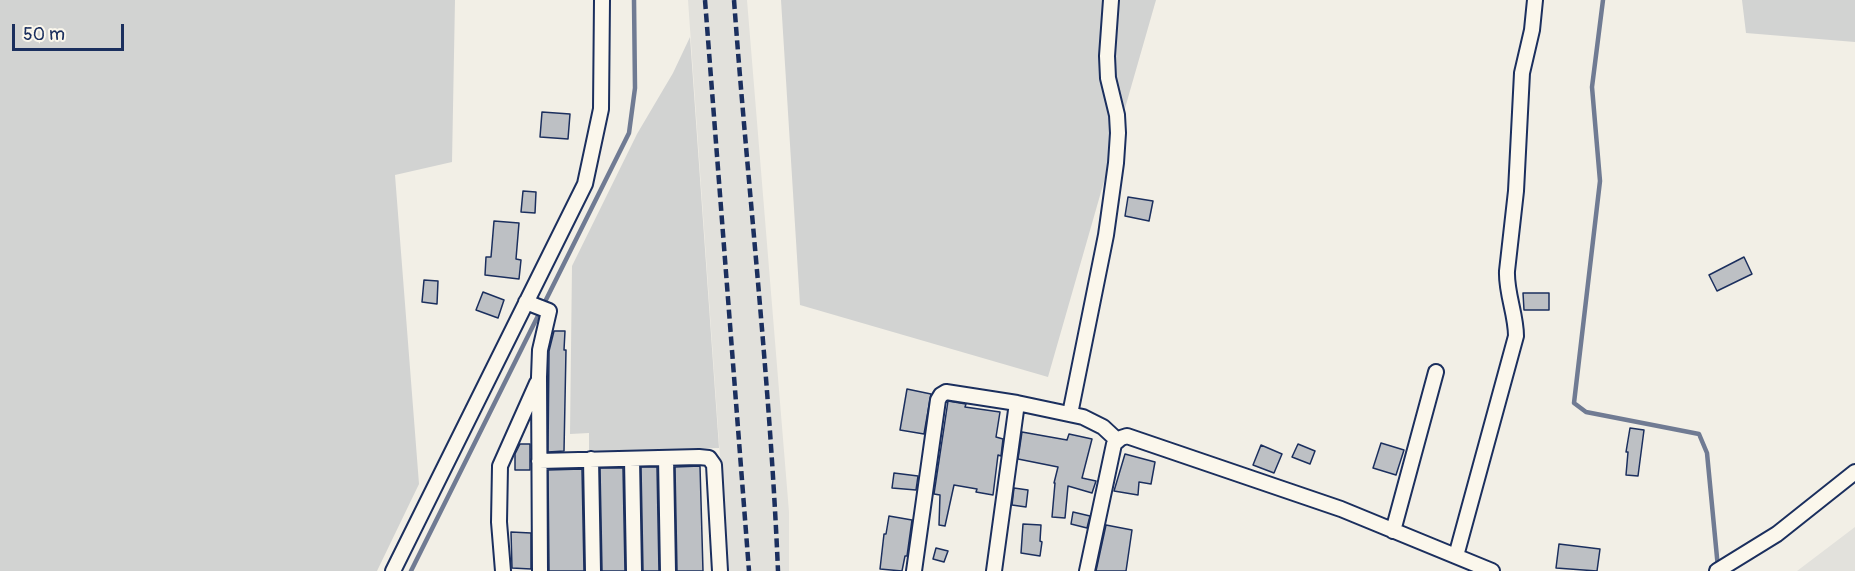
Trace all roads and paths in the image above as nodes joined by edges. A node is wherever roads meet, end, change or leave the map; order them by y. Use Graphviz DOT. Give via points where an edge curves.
graph roads {
  1 [pos="602,0"];
  2 [pos="1111,0"];
  3 [pos="1535,0"];
  4 [pos="525,302"];
  5 [pos="1436,372"];
  6 [pos="539,377"];
  7 [pos="1017,403"];
  8 [pos="1070,414"];
  9 [pos="1117,440"];
  10 [pos="666,458"];
  11 [pos="591,459"];
  12 [pos="632,459"];
  13 [pos="539,461"];
  14 [pos="1855,472"];
  15 [pos="1393,531"];
  16 [pos="1456,556"];
  17 [pos="1719,570"];
  18 [pos="393,571"];
  19 [pos="503,571"];
  20 [pos="540,571"];
  21 [pos="593,571"];
  22 [pos="634,571"];
  23 [pos="668,571"];
  24 [pos="720,571"];
  25 [pos="914,571"];
  26 [pos="994,571"];
  27 [pos="1087,571"];
  28 [pos="1492,571"];
  1 -- 4 [label="street" via="601,109 585,184"];
  2 -- 8 [label="street" via="1107,56 1117,124 1116,163 1106,235"];
  3 -- 16 [label="street" via="1522,73 1507,271 1516,336"];
  4 -- 6 [label="street" via="546,310"];
  4 -- 18 [label="street"];
  5 -- 15 [label="street"];
  6 -- 13 [label="street"];
  6 -- 19 [label="street" via="500,466"];
  7 -- 8 [label="street"];
  7 -- 25 [label="street" via="952,392 938,400"];
  7 -- 26 [label="street"];
  8 -- 9 [label="street" via="1103,427"];
  9 -- 15 [label="street" via="1127,436 1341,509"];
  9 -- 27 [label="street"];
  10 -- 12 [label="street"];
  10 -- 23 [label="street"];
  10 -- 24 [label="street" via="699,456 709,458 714,465"];
  11 -- 12 [label="street"];
  11 -- 13 [label="street"];
  11 -- 21 [label="street"];
  12 -- 22 [label="street"];
  13 -- 20 [label="street"];
  14 -- 17 [label="street" via="1777,534"];
  15 -- 16 [label="street"];
  16 -- 28 [label="street"];
}
